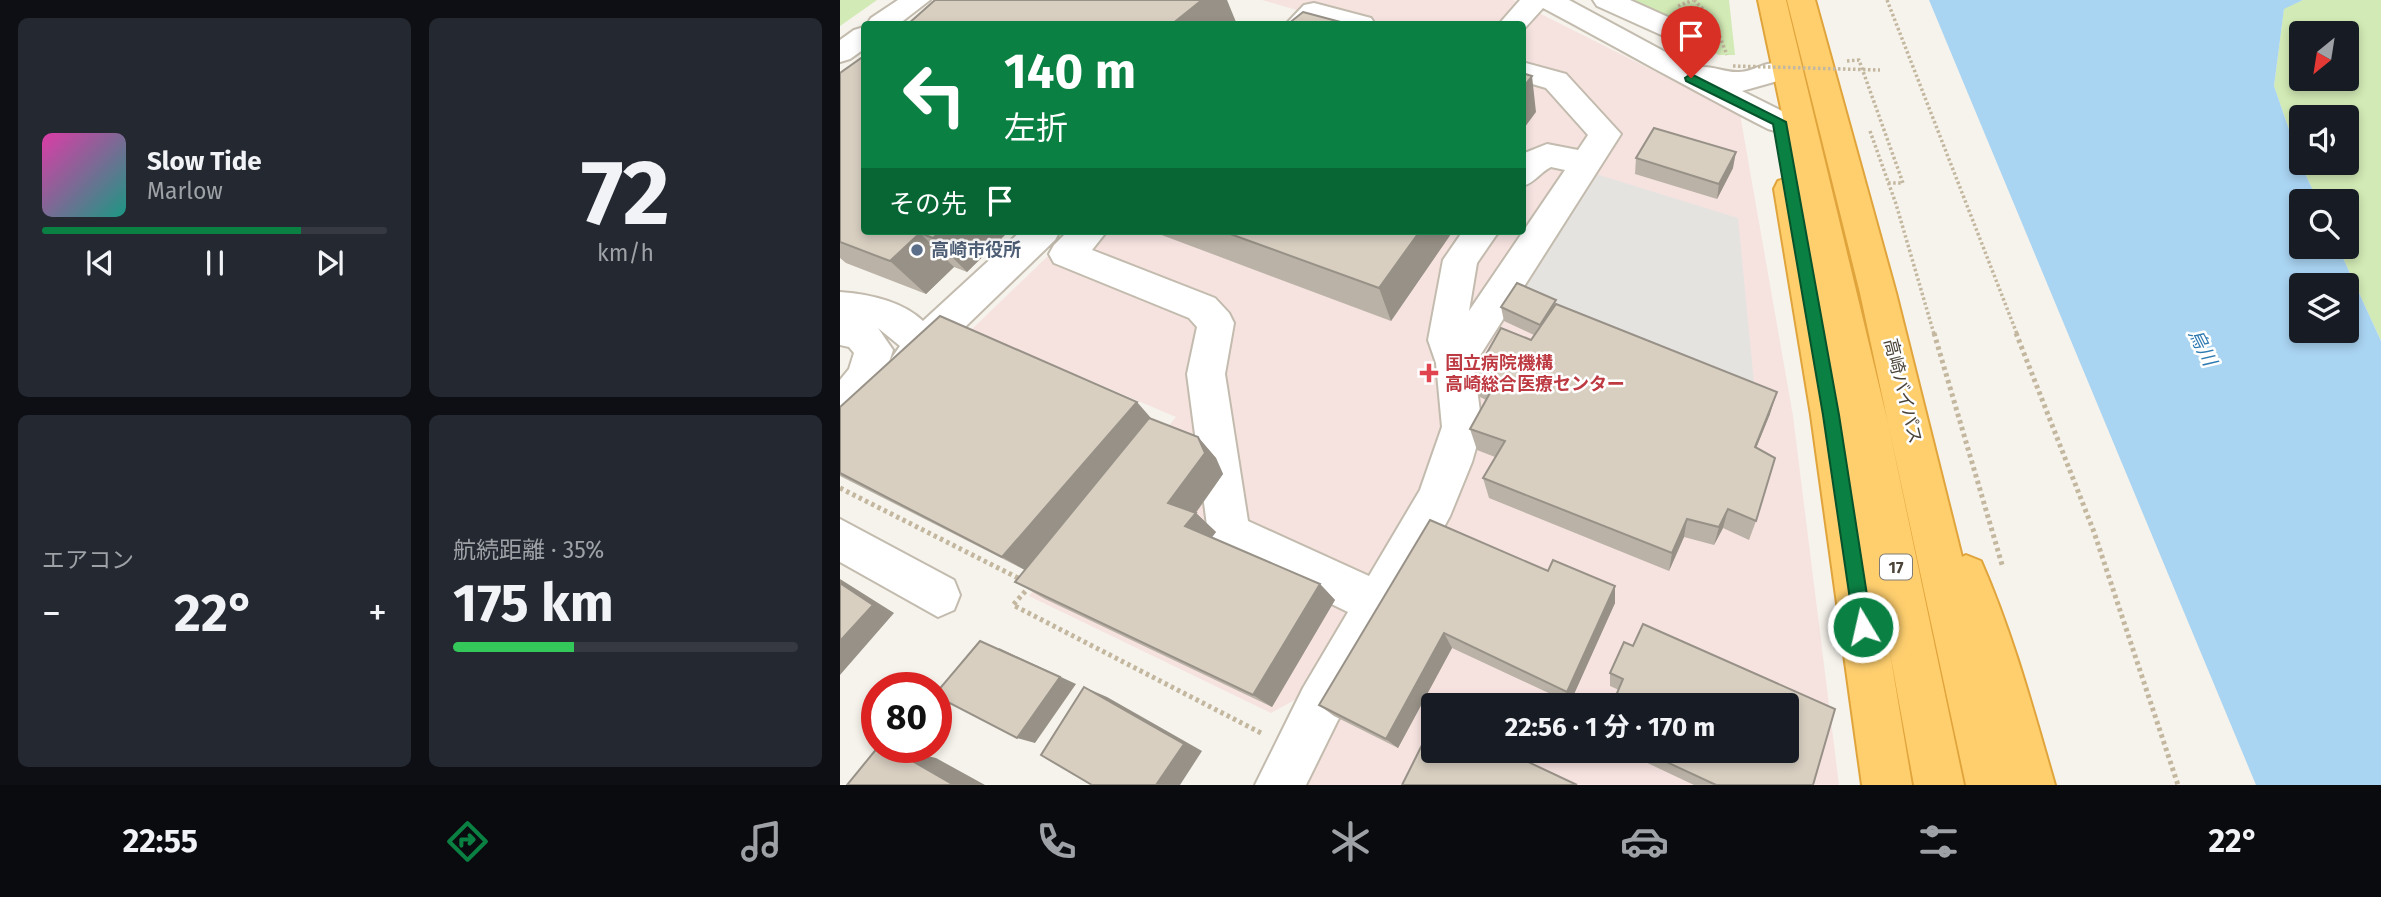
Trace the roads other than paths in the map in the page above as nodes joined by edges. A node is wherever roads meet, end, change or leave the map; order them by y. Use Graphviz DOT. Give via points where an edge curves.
graph roads {
  1 [pos="916,0"];
  2 [pos="1535,0"];
  3 [pos="1548,0"];
  4 [pos="1607,0"];
  5 [pos="1758,0"];
  6 [pos="1772,0"];
  7 [pos="1801,0"];
  8 [pos="885,21"];
  9 [pos="1303,21"];
  10 [pos="1351,21"];
  11 [pos="1516,21"];
  12 [pos="1678,32"];
  13 [pos="861,38"];
  14 [pos="840,53"];
  15 [pos="1653,54"];
  16 [pos="1772,71"];
  17 [pos="1526,72"];
  18 [pos="1779,122"];
  19 [pos="1585,163"];
  20 [pos="1526,170"];
  21 [pos="1039,235"];
  22 [pos="1086,235"];
  23 [pos="1479,235"];
  24 [pos="840,306"];
  25 [pos="840,330"];
  26 [pos="921,346"];
  27 [pos="1455,363"];
  28 [pos="849,397"];
  29 [pos="1911,423"];
  30 [pos="840,440"];
  31 [pos="840,539"];
  32 [pos="938,595"];
  33 [pos="1378,603"];
  34 [pos="1280,785"];
  35 [pos="1886,785"];
  36 [pos="1939,785"];
  37 [pos="1991,785"];
  38 [pos="2031,785"];
  1 -- 8 [label="street"];
  2 -- 11 [label="street"];
  3 -- 15 [label="street"];
  4 -- 12 [label="street"];
  5 -- 16 [label="highway, 17"];
  6 -- 36 [label="highway, 17" via="1868,423"];
  7 -- 29 [label="highway, 高崎バイパス"];
  9 -- 10 [label="street" via="1314,11"];
  13 -- 14 [label="street"];
  15 -- 16 [label="street" via="1725,83 1752,80"];
  15 -- 18 [label="street"];
  16 -- 18 [label="highway, 17"];
  17 -- 19 [label="street" via="1556,81 1605,134"];
  18 -- 35 [label="highway, 17" via="1831,415"];
  19 -- 20 [label="street" via="1547,155"];
  19 -- 27 [label="street"];
  21 -- 26 [label="street"];
  22 -- 33 [label="street" via="1066,254 1202,308 1216,323 1206,374 1229,533"];
  23 -- 27 [label="street" via="1460,260 1446,340"];
  24 -- 26 [label="street" via="863,306 896,321 915,334"];
  25 -- 28 [label="street" via="861,335 874,350 866,377"];
  26 -- 30 [label="street" via="883,400"];
  27 -- 33 [label="street" via="1462,426 1452,462 1435,502"];
  29 -- 37 [label="highway, 高崎バイパス"];
  29 -- 38 [label="highway" via="1996,659"];
  31 -- 32 [label="street"];
  33 -- 34 [label="street"];
}
